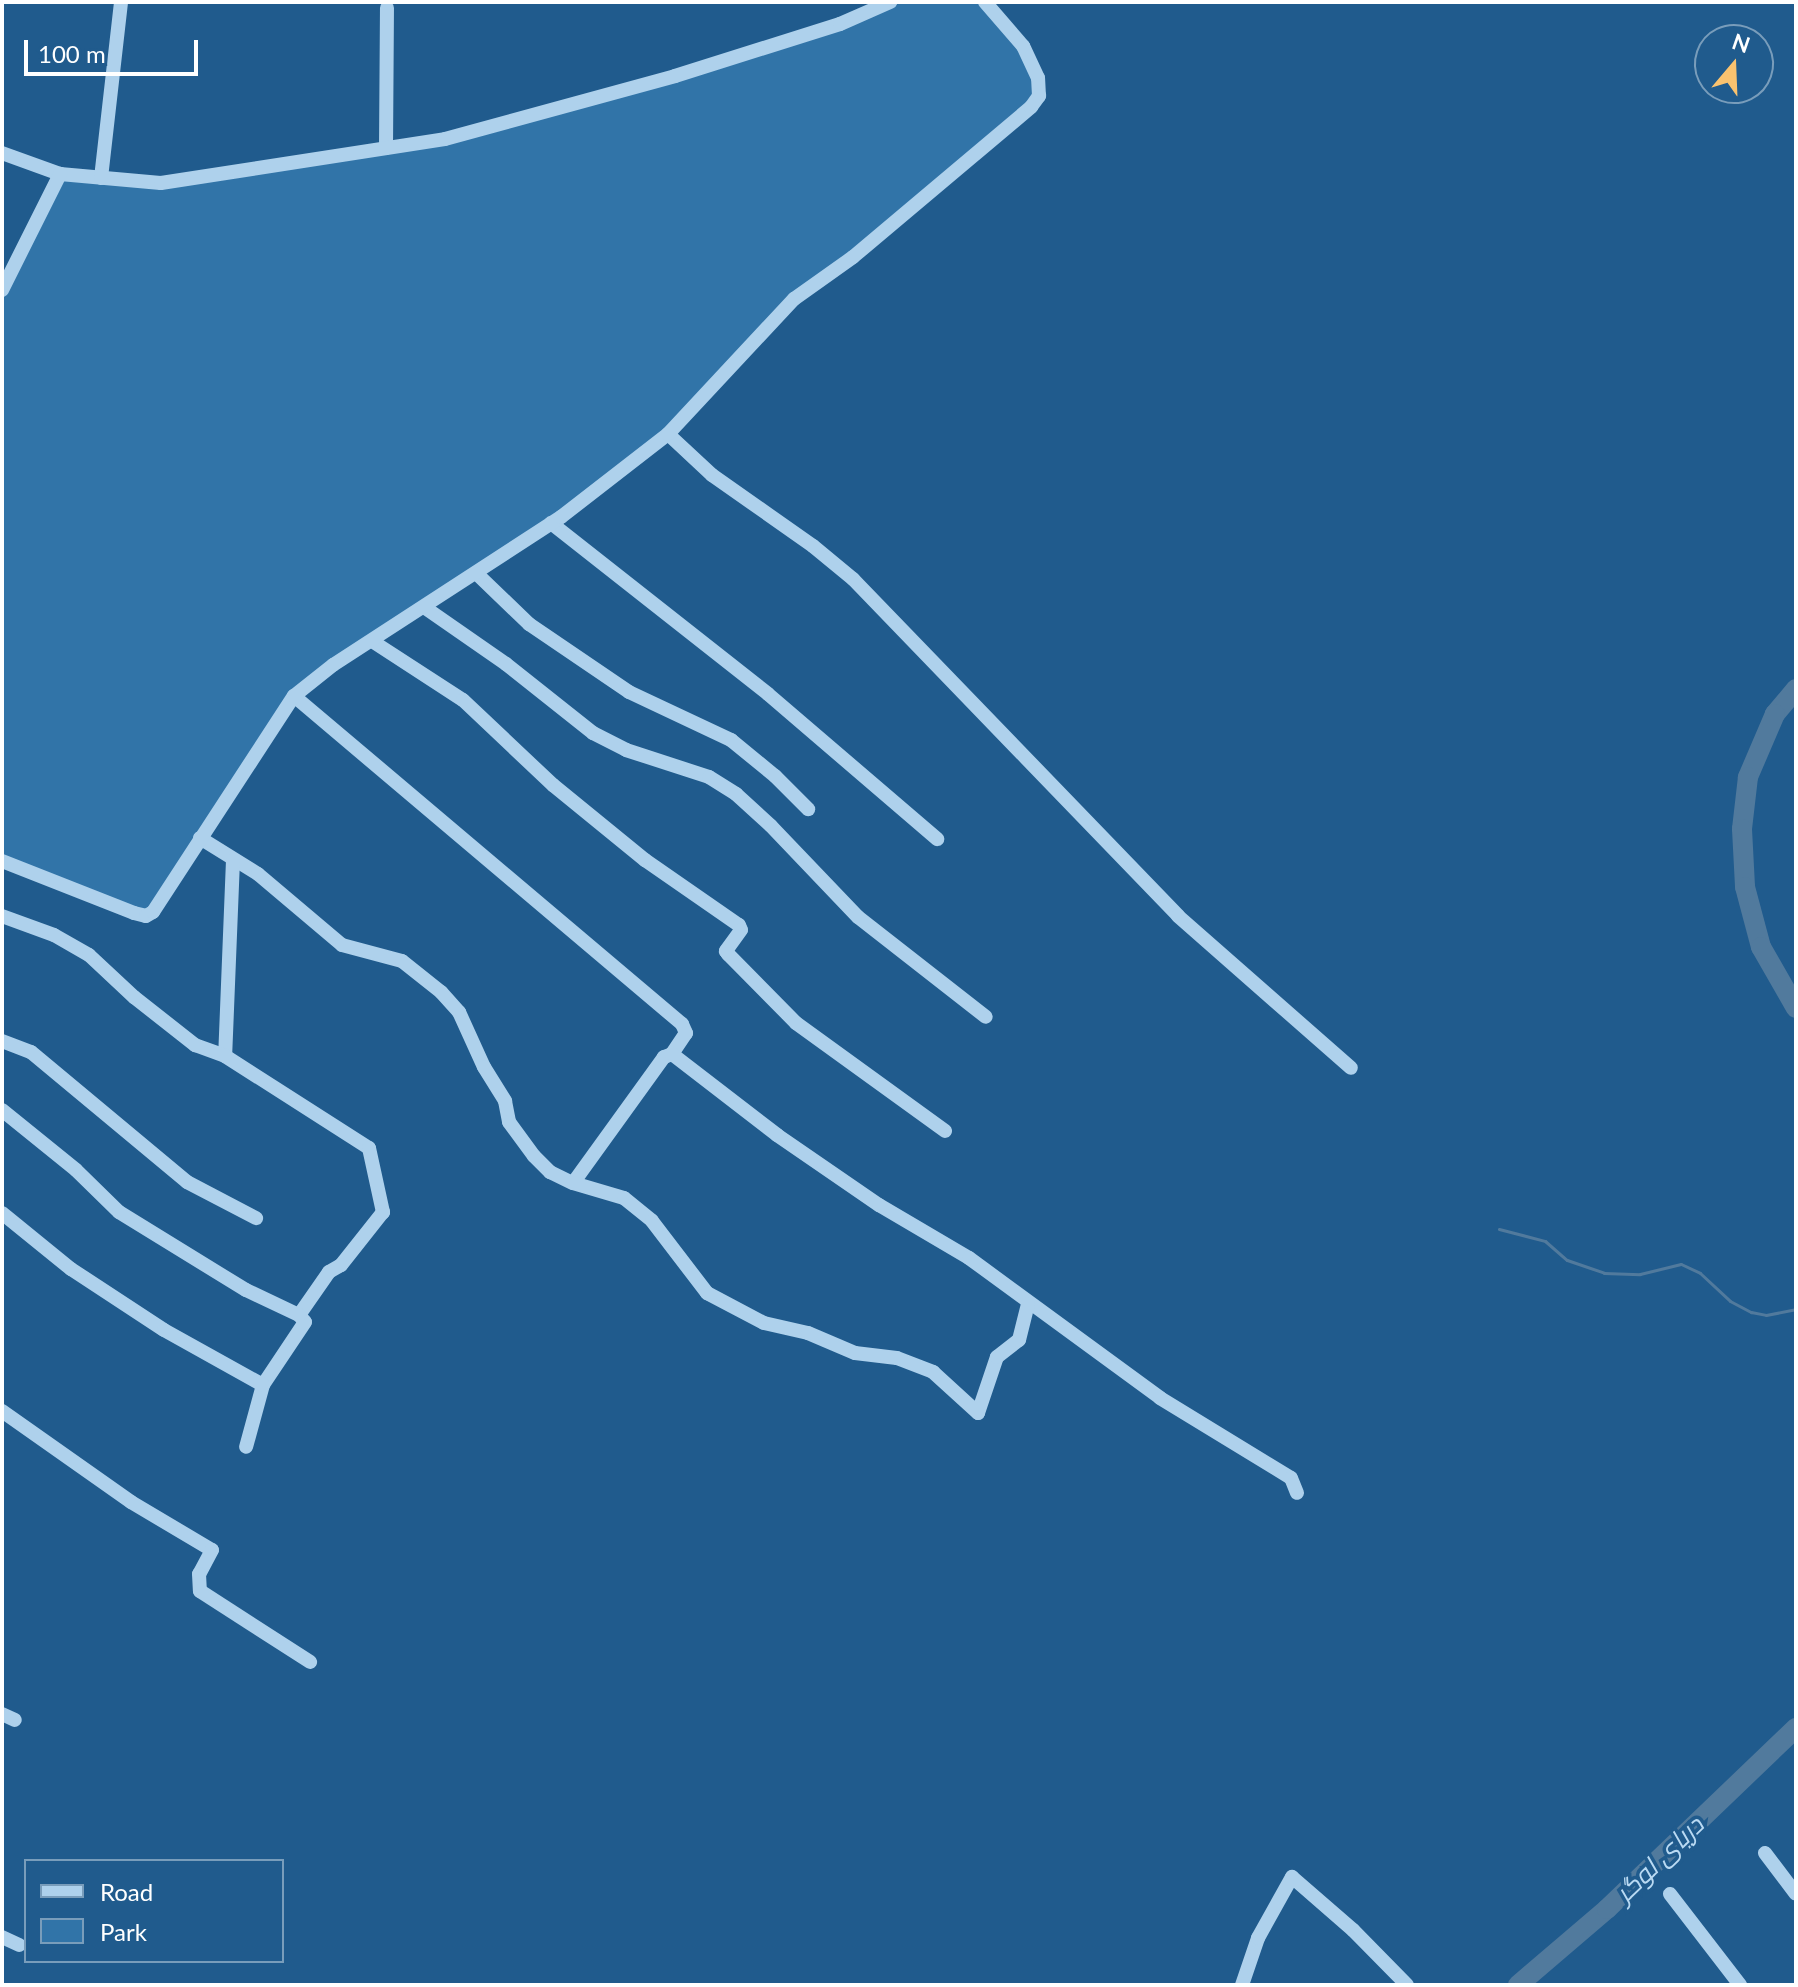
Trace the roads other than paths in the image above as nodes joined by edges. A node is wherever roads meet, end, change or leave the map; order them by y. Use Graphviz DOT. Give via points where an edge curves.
graph roads {
  1 [pos="121,2"];
  2 [pos="890,2"];
  3 [pos="985,2"];
  4 [pos="387,8"];
  5 [pos="386,148"];
  6 [pos="2,153"];
  7 [pos="60,174"];
  8 [pos="101,178"];
  9 [pos="2,290"];
  10 [pos="668,434"];
  11 [pos="551,523"];
  12 [pos="476,573"];
  13 [pos="424,607"];
  14 [pos="372,641"];
  15 [pos="294,696"];
  16 [pos="808,809"];
  17 [pos="200,838"];
  18 [pos="937,839"];
  19 [pos="233,860"];
  20 [pos="2,861"];
  21 [pos="2,916"];
  22 [pos="986,1017"];
  23 [pos="2,1041"];
  24 [pos="672,1054"];
  25 [pos="225,1056"];
  26 [pos="1351,1068"];
  27 [pos="2,1110"];
  28 [pos="945,1131"];
  29 [pos="573,1183"];
  30 [pos="2,1213"];
  31 [pos="256,1218"];
  32 [pos="1028,1304"];
  33 [pos="299,1315"];
  34 [pos="263,1385"];
  35 [pos="2,1411"];
  36 [pos="246,1447"];
  37 [pos="1297,1493"];
  38 [pos="310,1662"];
  39 [pos="1765,1853"];
  40 [pos="1670,1894"];
  41 [pos="1796,1894"];
  42 [pos="2,1937"];
  43 [pos="19,1945"];
  44 [pos="1242,1985"];
  45 [pos="1407,1985"];
  46 [pos="1740,1985"];
  1 -- 8 [label="street"];
  2 -- 5 [label="street" via="840,24 675,76 445,139"];
  3 -- 10 [label="street" via="1023,46 1038,78 1039,96 1031,107 889,228 794,299"];
  4 -- 5 [label="street"];
  5 -- 8 [label="street" via="161,183"];
  6 -- 7 [label="street"];
  7 -- 8 [label="street"];
  7 -- 9 [label="street"];
  10 -- 11 [label="street"];
  10 -- 26 [label="street" via="712,475 853,579 1178,916"];
  11 -- 12 [label="street"];
  11 -- 18 [label="street" via="768,694"];
  12 -- 13 [label="street"];
  12 -- 16 [label="street" via="529,624 629,692 731,740"];
  13 -- 14 [label="street"];
  13 -- 22 [label="street" via="593,733 626,750 709,777 736,794 858,917"];
  14 -- 15 [label="street"];
  14 -- 28 [label="street" via="463,700 565,795 645,860 739,925 741,930 726,951 796,1023"];
  15 -- 17 [label="street"];
  15 -- 24 [label="street" via="672,1012 686,1033"];
  17 -- 19 [label="street"];
  17 -- 20 [label="street" via="146,916"];
  19 -- 25 [label="street"];
  19 -- 29 [label="street" via="258,874 342,945 402,961 441,992 459,1012 505,1101 509,1122 550,1172"];
  21 -- 25 [label="street" via="89,955 195,1045"];
  23 -- 31 [label="street" via="31,1052 187,1182"];
  24 -- 29 [label="street" via="664,1057"];
  24 -- 32 [label="street" via="777,1135 969,1258"];
  25 -- 33 [label="street" via="360,1140 372,1153 383,1212"];
  27 -- 33 [label="street" via="119,1212 246,1290"];
  29 -- 32 [label="street" via="624,1198 652,1221 695,1281 720,1303 855,1353 897,1358 933,1372 978,1413 997,1357 1019,1340"];
  30 -- 34 [label="street" via="84,1278"];
  32 -- 37 [label="street" via="1160,1398 1291,1478"];
  33 -- 34 [label="street" via="305,1322"];
  34 -- 36 [label="street"];
  35 -- 38 [label="street" via="131,1502 212,1550 199,1574 200,1591"];
  39 -- 41 [label="street"];
  40 -- 46 [label="street"];
  42 -- 43 [label="street"];
  44 -- 45 [label="street" via="1258,1938 1292,1877"];
}
